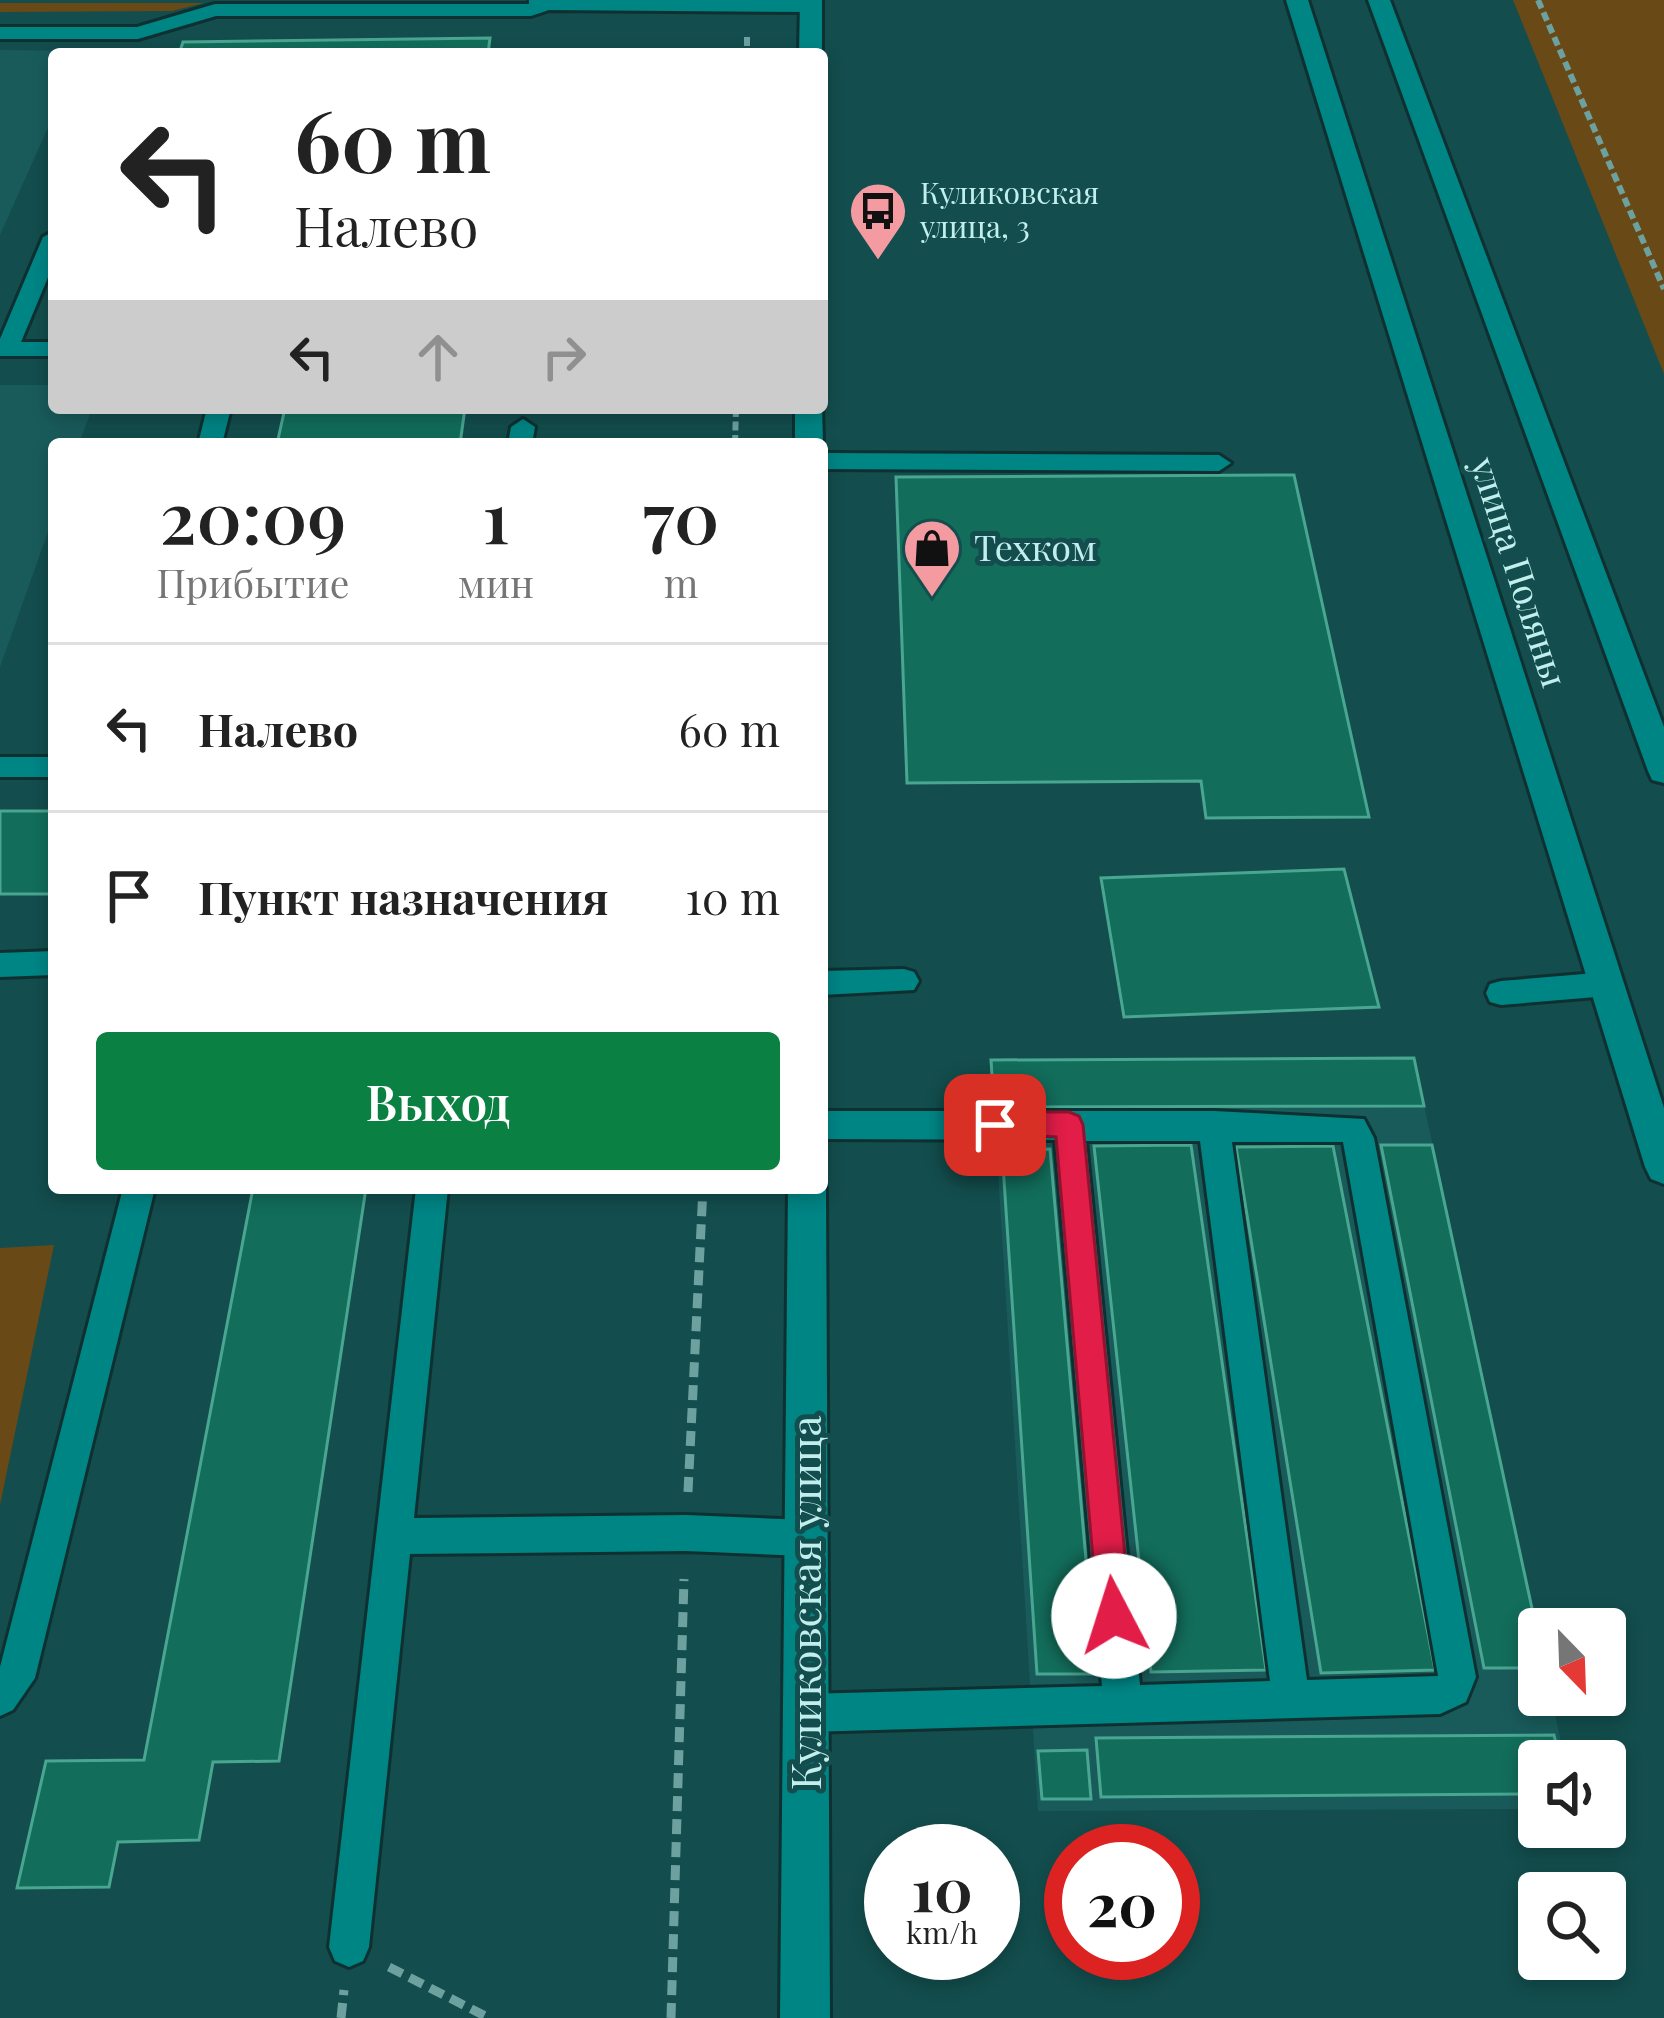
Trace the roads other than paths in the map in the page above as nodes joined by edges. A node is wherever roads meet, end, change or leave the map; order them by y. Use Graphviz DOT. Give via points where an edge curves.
graph roads {
  1 [pos="1297,0"];
  2 [pos="1379,0"];
  3 [pos="542,2"];
  4 [pos="655,3"];
  5 [pos="811,3"];
  6 [pos="0,33"];
  7 [pos="138,33"];
  8 [pos="132,48"];
  9 [pos="811,48"];
  10 [pos="48,250"];
  11 [pos="4,349"];
  12 [pos="48,349"];
  13 [pos="828,461"];
  14 [pos="1219,463"];
  15 [pos="0,767"];
  16 [pos="48,767"];
  17 [pos="1664,771"];
  18 [pos="48,964"];
  19 [pos="0,965"];
  20 [pos="904,981"];
  21 [pos="828,983"];
  22 [pos="1608,984"];
  23 [pos="1501,993"];
  24 [pos="828,1125"];
  25 [pos="1069,1125"];
  26 [pos="1214,1125"];
  27 [pos="1664,1167"];
  28 [pos="137,1194"];
  29 [pos="431,1194"];
  30 [pos="808,1194"];
  31 [pos="394,1537"];
  32 [pos="806,1538"];
  33 [pos="0,1697"];
  34 [pos="1292,1699"];
  35 [pos="1123,1705"];
  36 [pos="806,1713"];
  37 [pos="349,1947"];
  38 [pos="805,2018"];
  1 -- 22 [label="main road, улица Поляны"];
  2 -- 17 [label="main road, улица Поляны"];
  3 -- 4 [label="lane"];
  3 -- 7 [label="lane" via="531,10 215,10"];
  4 -- 5 [label="lane"];
  5 -- 9 [label="main road"];
  6 -- 7 [label="lane"];
  7 -- 8 [label="lane"];
  10 -- 11 [label="lane"];
  11 -- 12 [label="lane"];
  13 -- 14 [label="lane"];
  15 -- 16 [label="lane"];
  18 -- 19 [label="lane"];
  20 -- 21 [label="lane"];
  22 -- 23 [label="lane"];
  22 -- 27 [label="main road, улица Поляны"];
  24 -- 25 [label="lane"];
  25 -- 26 [label="lane"];
  25 -- 35 [label="lane"];
  26 -- 34 [label="lane"];
  26 -- 34 [label="lane" via="1340,1125 1358,1138 1457,1678 1440,1695"];
  28 -- 33 [label="lane" via="16,1678"];
  29 -- 31 [label="lane"];
  30 -- 32 [label="main road, Куликовская улица"];
  31 -- 32 [label="lane"];
  31 -- 37 [label="lane"];
  32 -- 36 [label="main road, Куликовская улица"];
  34 -- 35 [label="lane"];
  35 -- 36 [label="lane"];
  36 -- 38 [label="main road, Куликовская улица"];
}
